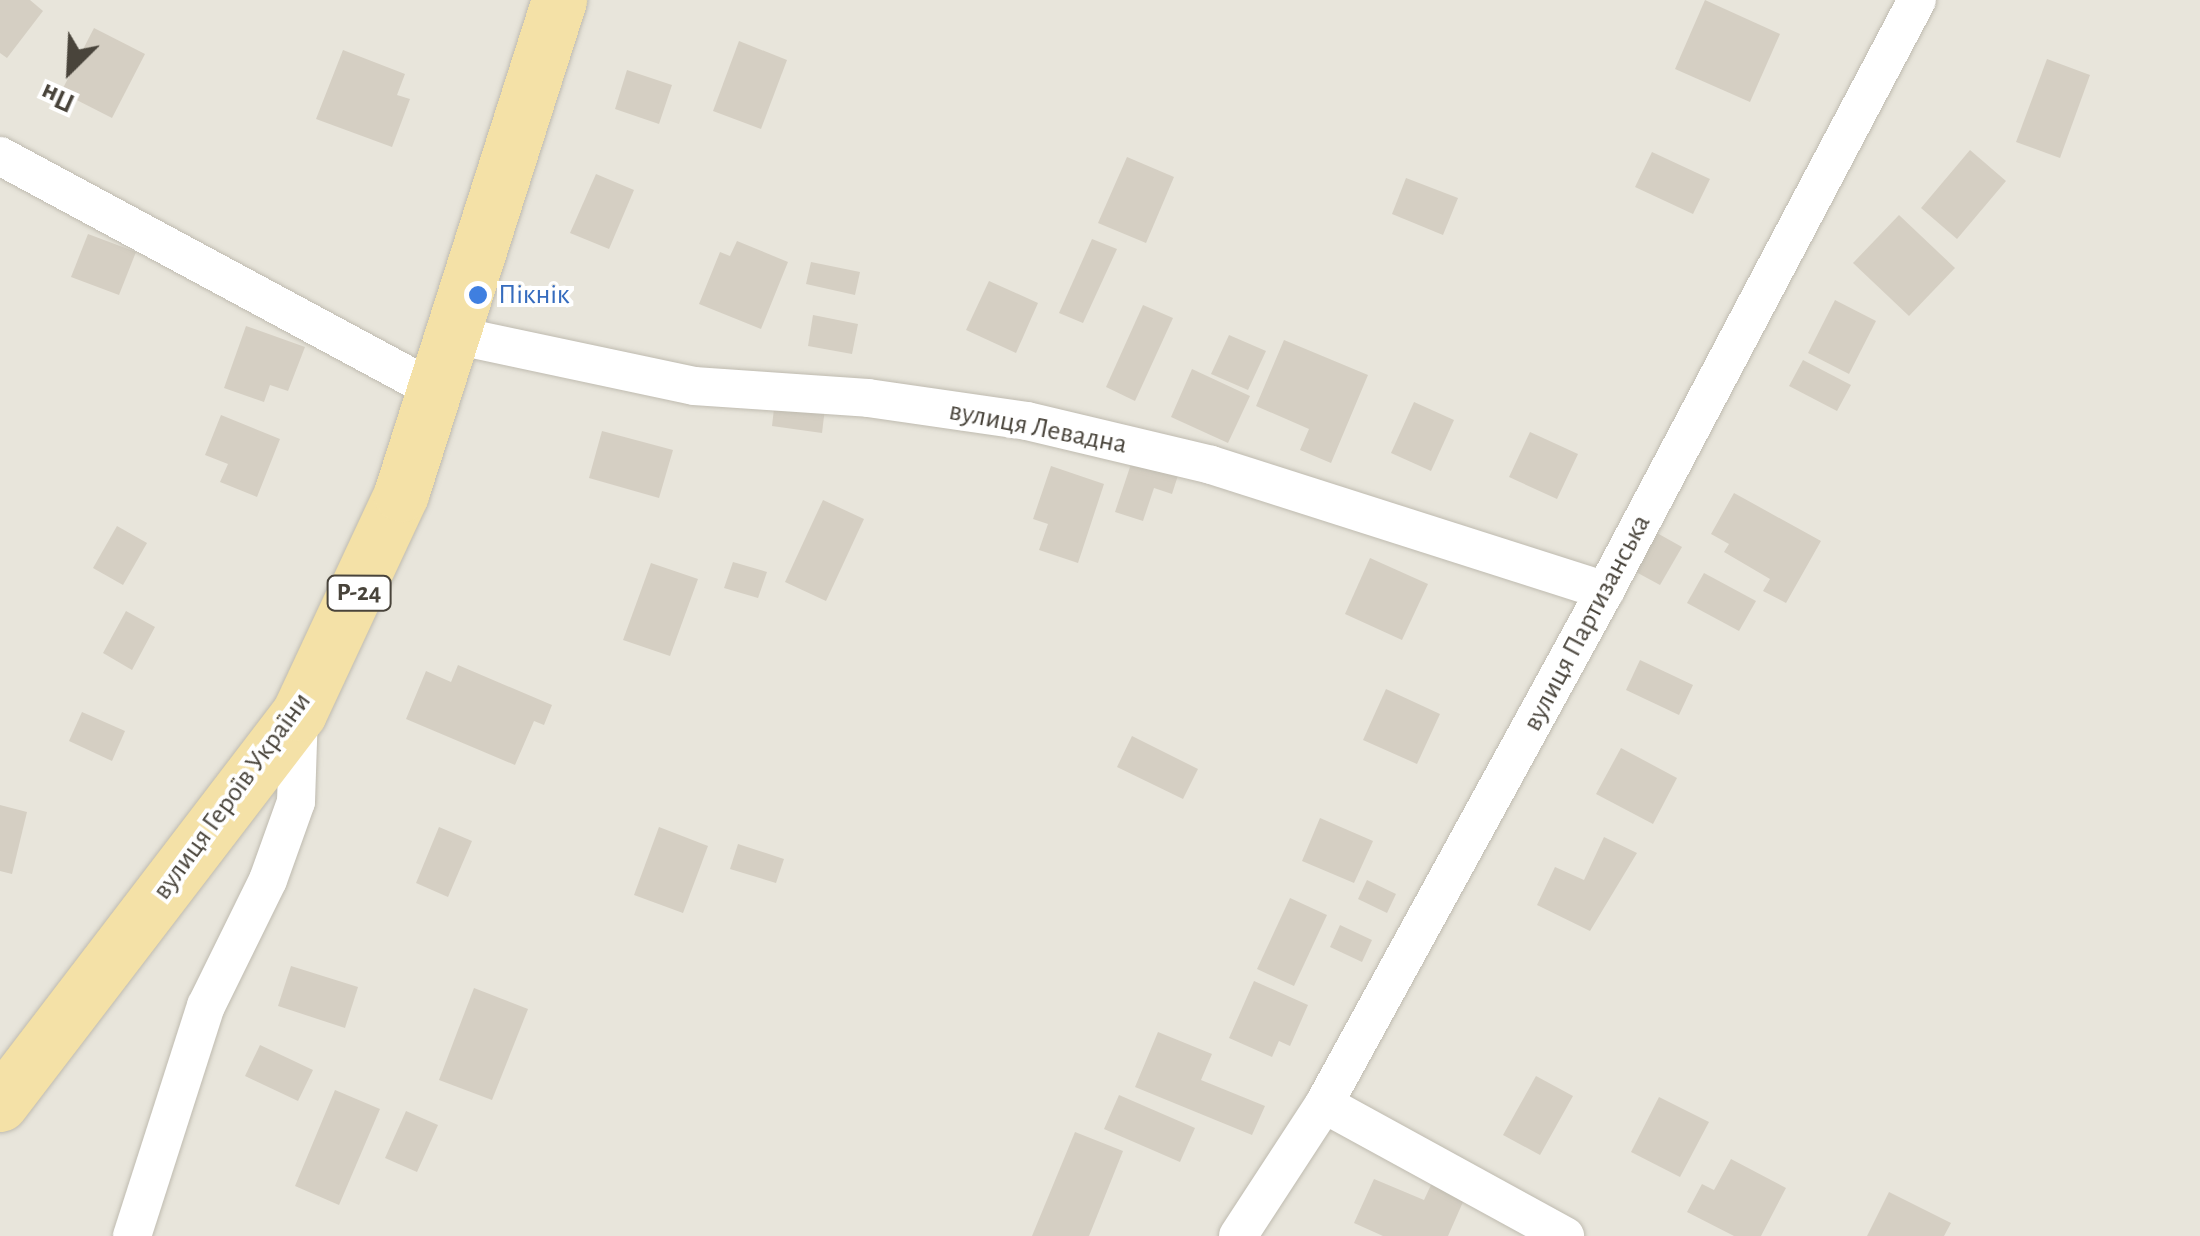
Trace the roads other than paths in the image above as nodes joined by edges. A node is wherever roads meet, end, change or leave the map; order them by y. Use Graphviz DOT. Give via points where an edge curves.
graph roads {
  1 [pos="559,0"];
  2 [pos="1917,0"];
  3 [pos="0,156"];
  4 [pos="454,335"];
  5 [pos="436,391"];
  6 [pos="1606,591"];
  7 [pos="299,713"];
  8 [pos="0,1104"];
  9 [pos="1324,1104"];
  10 [pos="132,1236"];
  11 [pos="1238,1236"];
  12 [pos="1565,1236"];
  1 -- 4 [label="main road, вулиця Героїв України / Р-24"];
  2 -- 6 [label="street, вулиця Партизанська"];
  3 -- 5 [label="street"];
  4 -- 5 [label="main road, вулиця Героїв України / Р-24"];
  4 -- 6 [label="street, вулиця Левадна" via="694,386 868,398 1027,421 1211,466"];
  5 -- 7 [label="main road, вулиця Героїв України / Р-24" via="359,594"];
  6 -- 9 [label="street, вулиця Партизанська"];
  7 -- 8 [label="main road, вулиця Героїв України / Р-24"];
  7 -- 10 [label="street" via="296,802 268,880 206,1006"];
  9 -- 11 [label="street, вулиця Партизанська"];
  9 -- 12 [label="street"];
}
